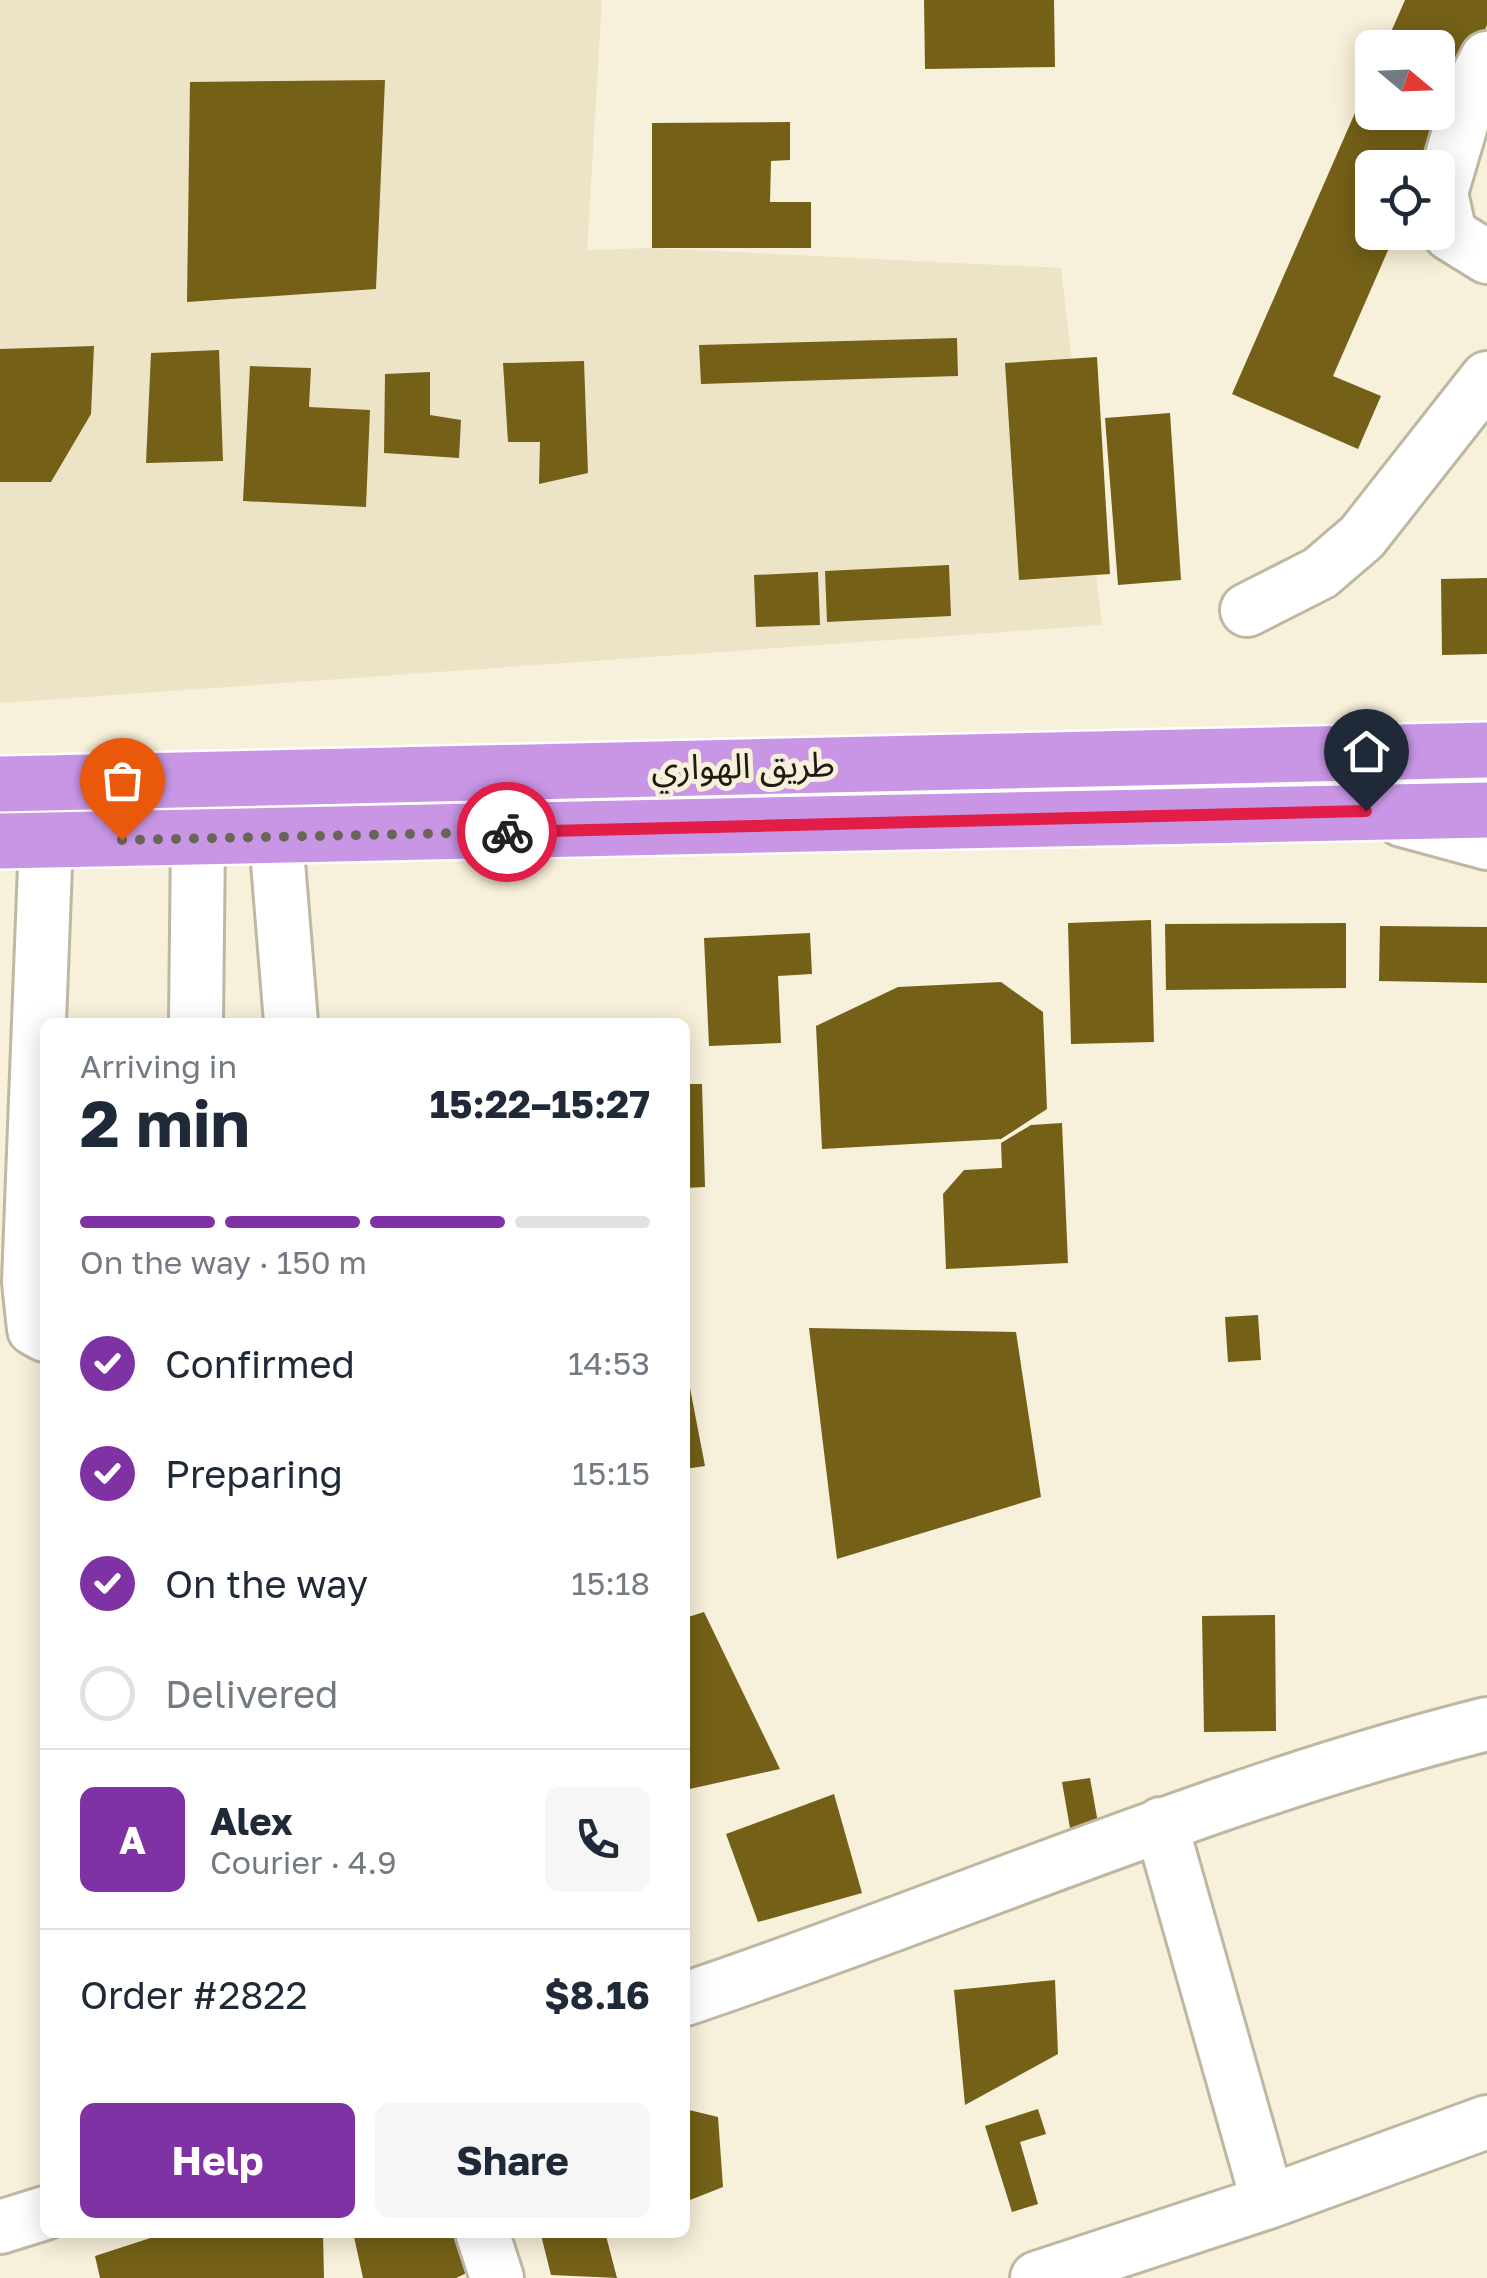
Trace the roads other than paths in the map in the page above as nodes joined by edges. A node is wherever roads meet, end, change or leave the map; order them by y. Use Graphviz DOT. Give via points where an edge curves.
graph roads {
  1 [pos="1487,58"];
  2 [pos="1487,257"];
  3 [pos="1487,378"];
  4 [pos="1247,610"];
  5 [pos="1487,750"];
  6 [pos="0,784"];
  7 [pos="1487,810"];
  8 [pos="1366,811"];
  9 [pos="276,838"];
  10 [pos="198,839"];
  11 [pos="23,841"];
  12 [pos="1487,843"];
  13 [pos="196,1018"];
  14 [pos="291,1018"];
  15 [pos="40,1141"];
  16 [pos="40,1332"];
  17 [pos="1487,1724"];
  18 [pos="1160,1824"];
  19 [pos="690,1997"];
  20 [pos="1487,2122"];
  21 [pos="1268,2202"];
  22 [pos="40,2214"];
  23 [pos="0,2227"];
  24 [pos="484,2238"];
  25 [pos="498,2278"];
  26 [pos="1036,2278"];
  1 -- 2 [label="street" via="1441,193 1450,234"];
  3 -- 4 [label="street" via="1362,538 1320,573"];
  5 -- 6 [label="highway, طريق الهواري"];
  7 -- 8 [label="highway, طريق الهواري"];
  8 -- 9 [label="highway, طريق الهواري"];
  8 -- 12 [label="street"];
  9 -- 10 [label="highway, طريق الهواري"];
  9 -- 14 [label="street"];
  10 -- 11 [label="highway, طريق الهواري"];
  10 -- 13 [label="street"];
  11 -- 15 [label="street"];
  15 -- 16 [label="street" via="29,1282 34,1329"];
  17 -- 18 [label="street" via="1394,1747"];
  18 -- 19 [label="street"];
  18 -- 21 [label="street"];
  20 -- 21 [label="street"];
  21 -- 26 [label="street"];
  22 -- 23 [label="street"];
  24 -- 25 [label="street"];
}
